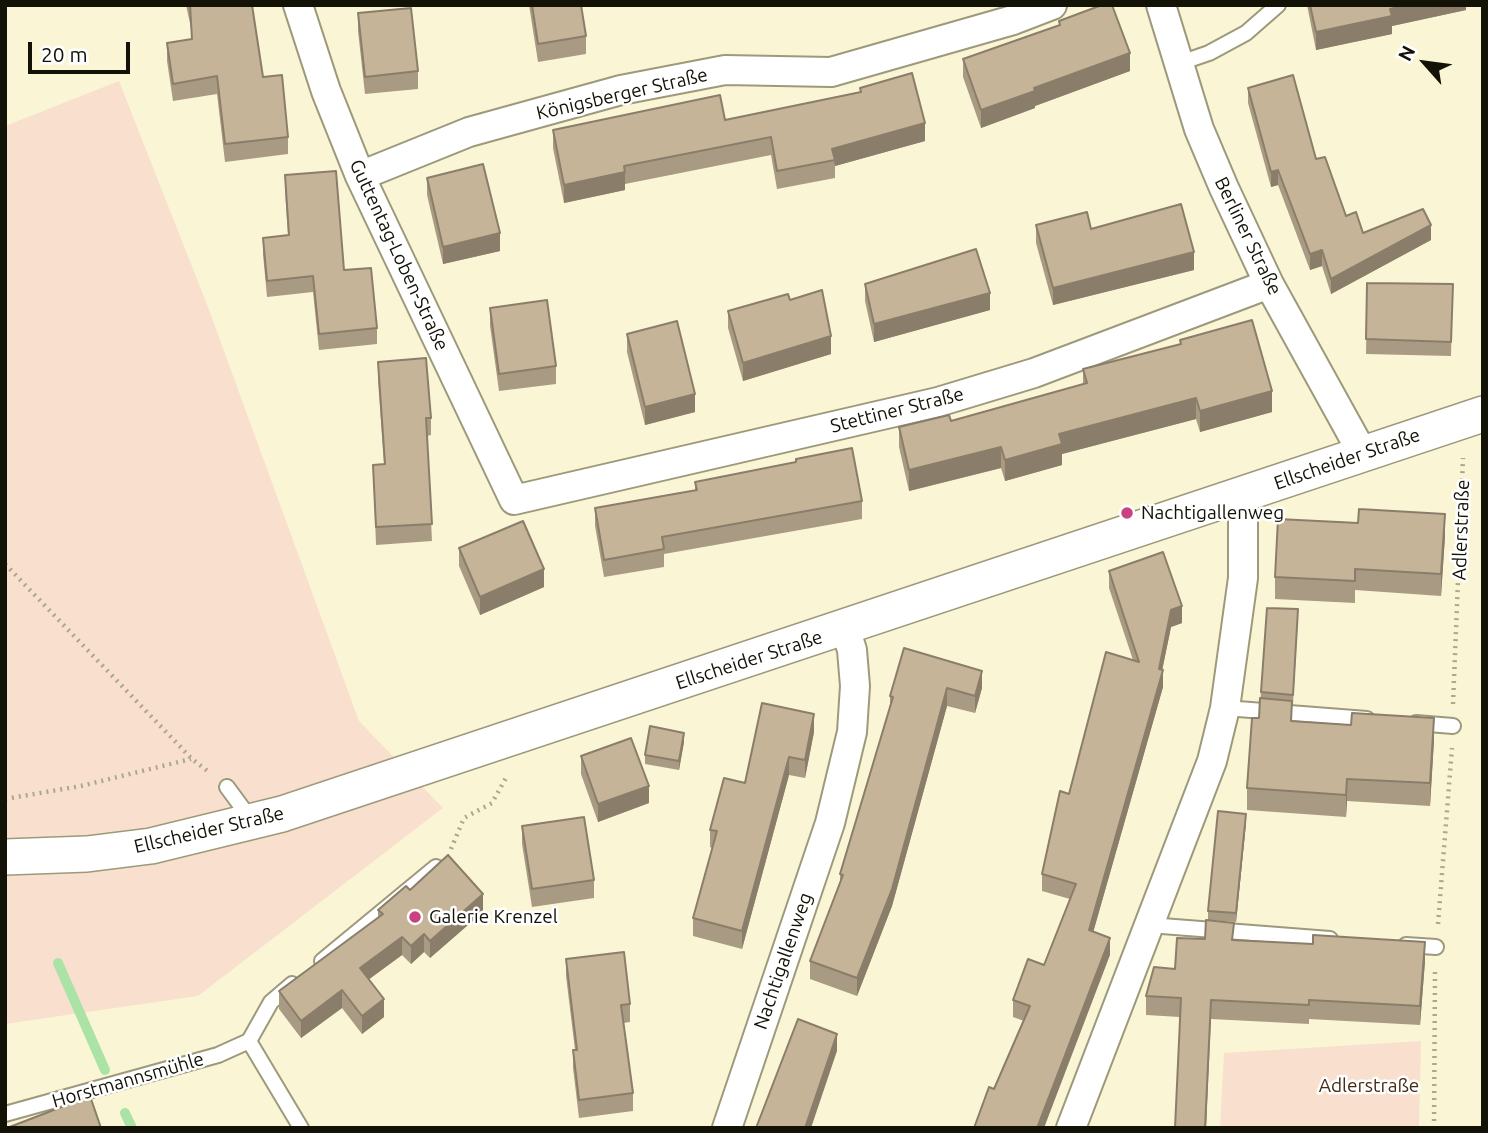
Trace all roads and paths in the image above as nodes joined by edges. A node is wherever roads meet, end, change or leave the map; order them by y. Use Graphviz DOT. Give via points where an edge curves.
graph roads {
  1 [pos="298,5"];
  2 [pos="1052,5"];
  3 [pos="1161,5"];
  4 [pos="1278,5"];
  5 [pos="1177,64"];
  6 [pos="360,176"];
  7 [pos="1269,284"];
  8 [pos="1474,416"];
  9 [pos="1363,454"];
  10 [pos="1243,494"];
  11 [pos="514,500"];
  12 [pos="5,564"];
  13 [pos="845,628"];
  14 [pos="1225,708"];
  15 [pos="1453,726"];
  16 [pos="192,759"];
  17 [pos="513,765"];
  18 [pos="227,787"];
  19 [pos="5,799"];
  20 [pos="253,822"];
  21 [pos="5,856"];
  22 [pos="437,866"];
  23 [pos="1149,925"];
  24 [pos="1340,940"];
  25 [pos="1395,944"];
  26 [pos="1436,947"];
  27 [pos="249,1041"];
  28 [pos="5,1114"];
  29 [pos="301,1128"];
  30 [pos="727,1128"];
  31 [pos="1071,1128"];
  32 [pos="1434,1128"];
  1 -- 6 [label="street, Guttentag-Loben-Straße"];
  2 -- 6 [label="street, Königsberger Straße" via="831,72 725,69 621,90 469,132"];
  3 -- 5 [label="street, Berliner Straße"];
  4 -- 5 [label="lane" via="1246,33"];
  5 -- 7 [label="street, Berliner Straße" via="1204,141"];
  6 -- 11 [label="street, Guttentag-Loben-Straße"];
  7 -- 9 [label="street, Berliner Straße"];
  7 -- 11 [label="street, Stettiner Straße" via="1034,373 938,402"];
  8 -- 9 [label="street, Ellscheider Straße"];
  8 -- 15 [label="path, Adlerstraße"];
  9 -- 10 [label="street, Ellscheider Straße"];
  10 -- 13 [label="street, Ellscheider Straße"];
  10 -- 14 [label="street" via="1243,578"];
  12 -- 16 [label="path"];
  13 -- 20 [label="street, Ellscheider Straße"];
  13 -- 30 [label="street, Nachtigallenweg" via="855,686 852,732 830,823"];
  14 -- 15 [label="lane"];
  14 -- 23 [label="street" via="1212,761"];
  15 -- 26 [label="path, Adlerstraße"];
  16 -- 18 [label="path"];
  16 -- 19 [label="path"];
  17 -- 22 [label="path" via="492,803 464,818 454,845"];
  18 -- 20 [label="lane"];
  20 -- 21 [label="street, Ellscheider Straße" via="125,850"];
  22 -- 27 [label="lane" via="271,1002"];
  23 -- 24 [label="lane"];
  23 -- 31 [label="street"];
  25 -- 26 [label="lane"];
  26 -- 32 [label="path, Adlerstraße"];
  27 -- 28 [label="lane, Horstmannsmühle" via="218,1055"];
  27 -- 29 [label="lane"];
}
